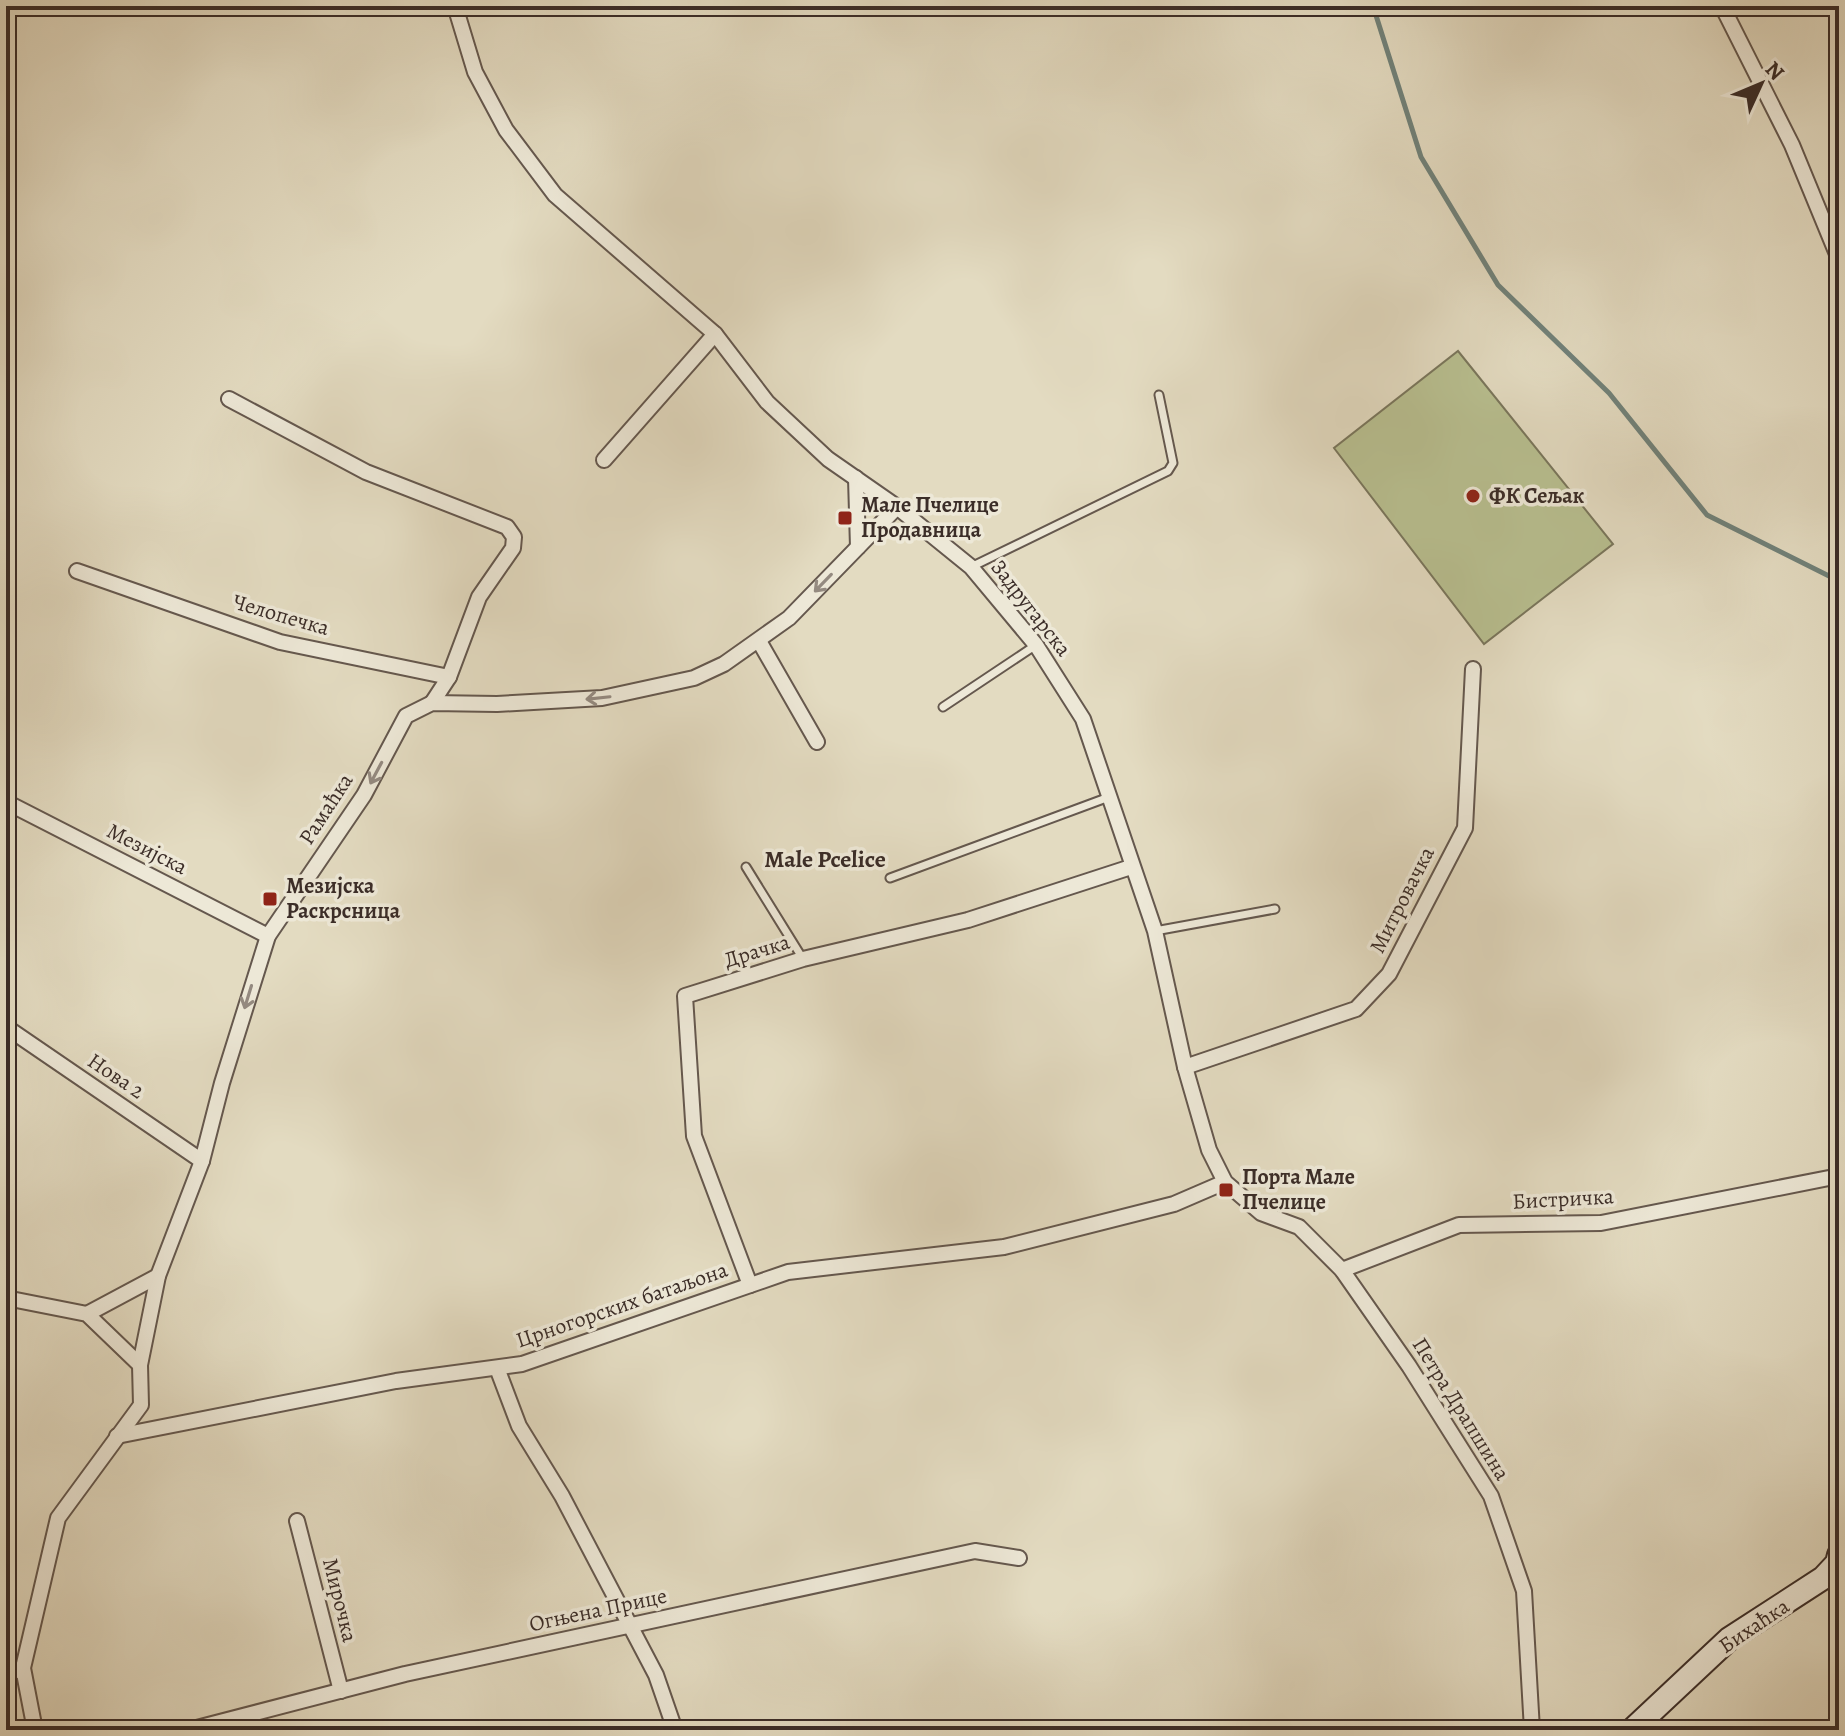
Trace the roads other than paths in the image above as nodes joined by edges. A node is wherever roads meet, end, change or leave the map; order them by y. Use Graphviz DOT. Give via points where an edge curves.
graph roads {
  1 [pos="455,6"];
  2 [pos="1722,6"];
  3 [pos="1839,259"];
  4 [pos="715,334"];
  5 [pos="1159,395"];
  6 [pos="229,399"];
  7 [pos="604,460"];
  8 [pos="856,478"];
  9 [pos="897,507"];
  10 [pos="858,547"];
  11 [pos="971,567"];
  12 [pos="77,571"];
  13 [pos="759,641"];
  14 [pos="1036,645"];
  15 [pos="1473,669"];
  16 [pos="449,677"];
  17 [pos="432,703"];
  18 [pos="943,707"];
  19 [pos="817,742"];
  20 [pos="1111,796"];
  21 [pos="6,802"];
  22 [pos="746,867"];
  23 [pos="1131,867"];
  24 [pos="890,878"];
  25 [pos="1275,909"];
  26 [pos="1155,931"];
  27 [pos="268,936"];
  28 [pos="803,959"];
  29 [pos="6,1027"];
  30 [pos="1185,1067"];
  31 [pos="202,1161"];
  32 [pos="1839,1176"];
  33 [pos="1225,1182"];
  34 [pos="1342,1270"];
  35 [pos="158,1276"];
  36 [pos="750,1285"];
  37 [pos="6,1298"];
  38 [pos="87,1314"];
  39 [pos="140,1365"];
  40 [pos="497,1368"];
  41 [pos="117,1436"];
  42 [pos="297,1521"];
  43 [pos="1839,1555"];
  44 [pos="1019,1558"];
  45 [pos="631,1627"];
  46 [pos="23,1668"];
  47 [pos="6,1675"];
  48 [pos="341,1691"];
  49 [pos="35,1730"];
  50 [pos="189,1730"];
  51 [pos="675,1730"];
  52 [pos="1532,1730"];
  53 [pos="1632,1730"];
  1 -- 4 [label="street, Задругарска" via="475,72 506,130 555,195"];
  2 -- 3 [label="street" via="1792,145"];
  4 -- 7 [label="street"];
  4 -- 8 [label="street, Задругарска" via="767,402"];
  5 -- 11 [label="lane" via="1173,463 1168,471"];
  6 -- 16 [label="street" via="366,472 507,527 513,548 479,597"];
  8 -- 9 [label="street, Задругарска"];
  8 -- 10 [label="street"];
  9 -- 10 [label="street"];
  9 -- 11 [label="street, Задругарска"];
  10 -- 13 [label="street, one-way"];
  11 -- 14 [label="street, Задругарска"];
  12 -- 16 [label="street, Челопечка" via="280,642"];
  13 -- 17 [label="street, one-way" via="694,678 602,698"];
  13 -- 19 [label="street"];
  14 -- 18 [label="lane"];
  14 -- 20 [label="street, Задругарска" via="1083,719"];
  15 -- 30 [label="street, Митровачка" via="1465,828 1389,974 1356,1009"];
  16 -- 17 [label="street"];
  17 -- 27 [label="street, Рамаћка, one-way" via="406,716 364,795"];
  20 -- 23 [label="street, Задругарска"];
  20 -- 24 [label="lane"];
  21 -- 27 [label="street, Мезијска"];
  22 -- 28 [label="lane"];
  23 -- 26 [label="street, Задругарска"];
  23 -- 28 [label="street, Драчка" via="968,920"];
  25 -- 26 [label="lane"];
  26 -- 30 [label="street, Задругарска"];
  27 -- 31 [label="street, Рамаћка, one-way"];
  28 -- 36 [label="street, Драчка" via="685,996 694,1136"];
  29 -- 31 [label="street, Нова 2"];
  30 -- 33 [label="street, Задругарска" via="1209,1150"];
  31 -- 35 [label="street, Рамаћка"];
  32 -- 34 [label="street, Бистричка" via="1601,1223 1459,1225"];
  33 -- 34 [label="street, Петра Драпшина" via="1261,1213 1299,1227"];
  33 -- 36 [label="street, Црногорских батаљона" via="1174,1204 1004,1247 788,1272"];
  34 -- 52 [label="street, Петра Драпшина" via="1491,1496 1524,1591"];
  35 -- 38 [label="street"];
  35 -- 39 [label="street, Рамаћка"];
  36 -- 40 [label="street, Црногорских батаљона"];
  37 -- 38 [label="street"];
  38 -- 39 [label="street"];
  39 -- 41 [label="street" via="141,1405"];
  40 -- 41 [label="street, Црногорских батаљона" via="396,1381"];
  40 -- 45 [label="street" via="519,1426"];
  41 -- 46 [label="street" via="58,1518"];
  42 -- 48 [label="street, Мирочка"];
  43 -- 53 [label="street, Бихаћка" via="1823,1578 1729,1639"];
  44 -- 45 [label="street, Огњена Прице" via="975,1551"];
  45 -- 48 [label="street, Огњена Прице"];
  45 -- 51 [label="street" via="656,1675"];
  46 -- 47 [label="street"];
  46 -- 49 [label="street"];
  48 -- 50 [label="street, Огњена Прице"];
}
